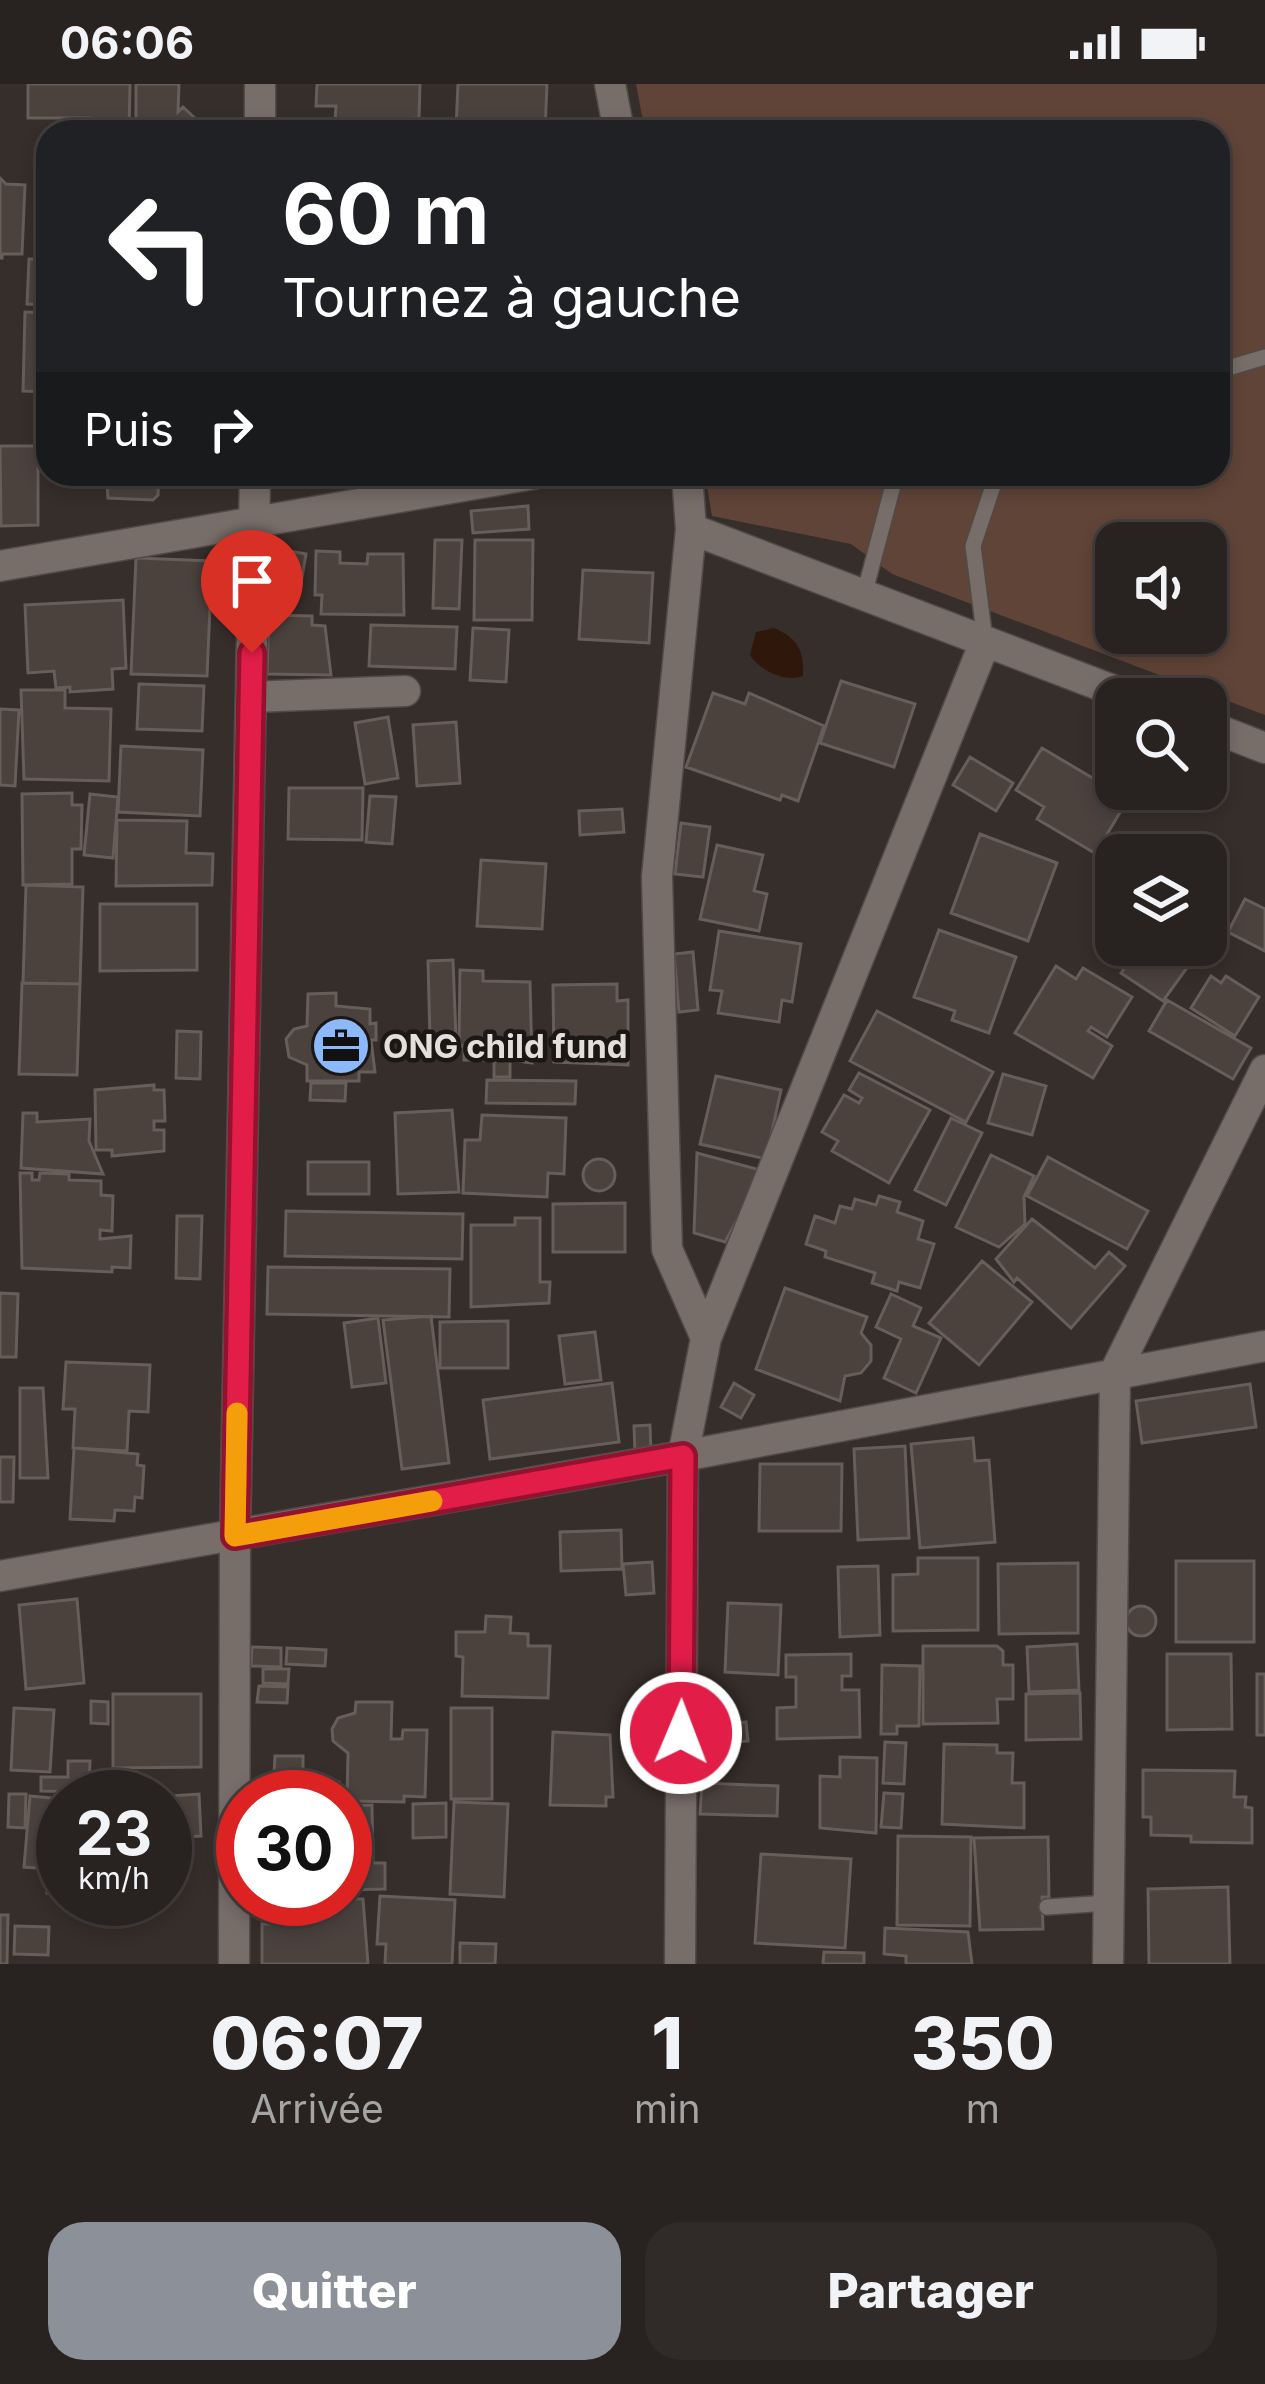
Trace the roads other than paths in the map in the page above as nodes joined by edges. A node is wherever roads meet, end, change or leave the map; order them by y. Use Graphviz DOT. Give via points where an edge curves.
graph roads {
  1 [pos="260,84"];
  2 [pos="610,84"];
  3 [pos="260,120"];
  4 [pos="618,120"];
  5 [pos="1265,357"];
  6 [pos="1230,367"];
  7 [pos="255,486"];
  8 [pos="462,486"];
  9 [pos="688,486"];
  10 [pos="893,486"];
  11 [pos="993,486"];
  12 [pos="254,521"];
  13 [pos="691,529"];
  14 [pos="0,566"];
  15 [pos="864,596"];
  16 [pos="985,642"];
  17 [pos="1095,684"];
  18 [pos="405,691"];
  19 [pos="251,697"];
  20 [pos="1227,733"];
  21 [pos="1265,748"];
  22 [pos="1265,1070"];
  23 [pos="706,1338"];
  24 [pos="1265,1346"];
  25 [pos="1115,1372"];
  26 [pos="683,1456"];
  27 [pos="235,1536"];
  28 [pos="0,1576"];
  29 [pos="1108,1903"];
  30 [pos="1047,1907"];
  31 [pos="233,1964"];
  32 [pos="680,1964"];
  33 [pos="1108,1964"];
  1 -- 3 [label="street"];
  2 -- 4 [label="street"];
  5 -- 6 [label="lane"];
  7 -- 12 [label="street"];
  8 -- 12 [label="street"];
  9 -- 13 [label="street"];
  10 -- 15 [label="lane"];
  11 -- 16 [label="lane" via="973,546"];
  12 -- 14 [label="street"];
  12 -- 19 [label="street"];
  13 -- 15 [label="street"];
  13 -- 23 [label="street" via="656,877 667,1249"];
  15 -- 16 [label="street"];
  16 -- 17 [label="street"];
  16 -- 23 [label="street"];
  18 -- 19 [label="street"];
  19 -- 27 [label="street"];
  20 -- 21 [label="street"];
  22 -- 25 [label="street"];
  23 -- 26 [label="street"];
  24 -- 25 [label="street"];
  25 -- 26 [label="street"];
  25 -- 29 [label="street"];
  26 -- 27 [label="street"];
  26 -- 32 [label="street"];
  27 -- 28 [label="street"];
  27 -- 31 [label="street"];
  29 -- 30 [label="lane"];
  29 -- 33 [label="street"];
}
